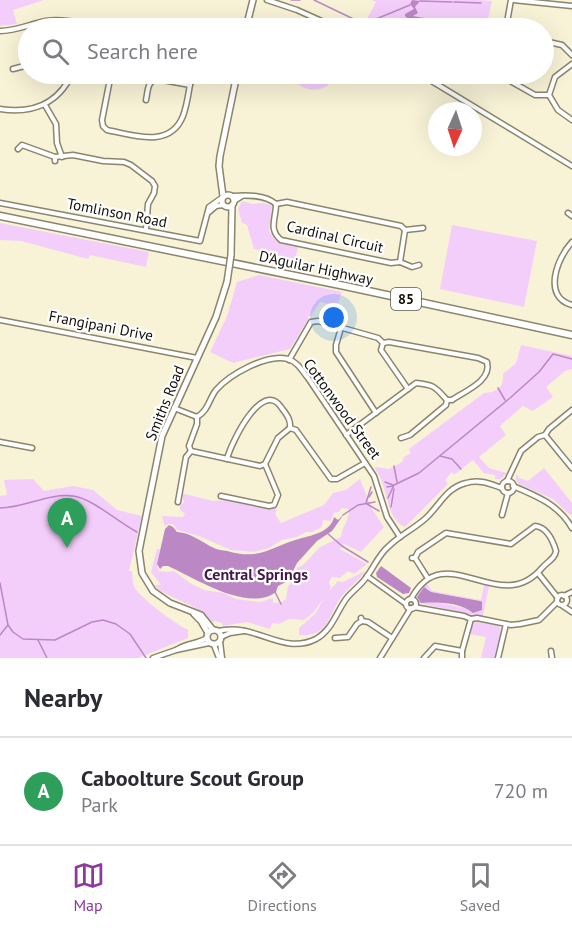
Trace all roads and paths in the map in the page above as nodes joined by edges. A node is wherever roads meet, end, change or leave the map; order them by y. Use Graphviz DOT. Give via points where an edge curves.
graph roads {
  1 [pos="253,0"];
  2 [pos="267,0"];
  3 [pos="512,0"];
  4 [pos="274,1"];
  5 [pos="536,1"];
  6 [pos="572,6"];
  7 [pos="248,18"];
  8 [pos="314,18"];
  9 [pos="508,18"];
  10 [pos="18,29"];
  11 [pos="0,31"];
  12 [pos="554,44"];
  13 [pos="572,55"];
  14 [pos="572,64"];
  15 [pos="18,68"];
  16 [pos="12,69"];
  17 [pos="554,80"];
  18 [pos="66,84"];
  19 [pos="109,84"];
  20 [pos="150,84"];
  21 [pos="184,84"];
  22 [pos="235,84"];
  23 [pos="437,84"];
  24 [pos="515,84"];
  25 [pos="553,84"];
  26 [pos="190,85"];
  27 [pos="549,95"];
  28 [pos="146,100"];
  29 [pos="45,105"];
  30 [pos="0,109"];
  31 [pos="572,120"];
  32 [pos="20,145"];
  33 [pos="62,157"];
  34 [pos="572,166"];
  35 [pos="229,199"];
  36 [pos="0,203"];
  37 [pos="276,204"];
  38 [pos="224,205"];
  39 [pos="208,213"];
  40 [pos="0,218"];
  41 [pos="230,219"];
  42 [pos="423,228"];
  43 [pos="146,229"];
  44 [pos="405,230"];
  45 [pos="572,242"];
  46 [pos="400,262"];
  47 [pos="419,265"];
  48 [pos="572,305"];
  49 [pos="0,320"];
  50 [pos="341,328"];
  51 [pos="572,335"];
  52 [pos="383,343"];
  53 [pos="197,358"];
  54 [pos="289,360"];
  55 [pos="408,389"];
  56 [pos="447,400"];
  57 [pos="174,408"];
  58 [pos="572,410"];
  59 [pos="376,413"];
  60 [pos="197,417"];
  61 [pos="290,428"];
  62 [pos="346,435"];
  63 [pos="545,435"];
  64 [pos="401,438"];
  65 [pos="0,442"];
  66 [pos="32,448"];
  67 [pos="191,451"];
  68 [pos="227,459"];
  69 [pos="365,463"];
  70 [pos="265,464"];
  71 [pos="572,468"];
  72 [pos="508,487"];
  73 [pos="222,496"];
  74 [pos="178,502"];
  75 [pos="502,515"];
  76 [pos="571,522"];
  77 [pos="572,528"];
  78 [pos="400,537"];
  79 [pos="538,573"];
  80 [pos="367,576"];
  81 [pos="427,577"];
  82 [pos="571,592"];
  83 [pos="562,600"];
  84 [pos="411,604"];
  85 [pos="571,611"];
  86 [pos="471,619"];
  87 [pos="506,624"];
  88 [pos="214,637"];
  89 [pos="335,638"];
  90 [pos="392,638"];
  91 [pos="462,651"];
  92 [pos="551,651"];
  93 [pos="153,658"];
  94 [pos="221,658"];
  95 [pos="380,658"];
  96 [pos="424,658"];
  97 [pos="462,658"];
  98 [pos="498,658"];
  99 [pos="552,658"];
  1 -- 7 [label="main road"];
  2 -- 4 [label="street"];
  3 -- 5 [label="street"];
  3 -- 9 [label="street"];
  4 -- 8 [label="street"];
  5 -- 6 [label="street"];
  10 -- 11 [label="street"];
  12 -- 13 [label="street" via="562,45"];
  14 -- 17 [label="street"];
  15 -- 16 [label="street"];
  18 -- 29 [label="street"];
  19 -- 26 [label="street" via="103,126 149,138 169,133 180,123"];
  20 -- 28 [label="street"];
  21 -- 26 [label="street"];
  22 -- 35 [label="main road" via="219,166"];
  23 -- 34 [label="street"];
  24 -- 27 [label="street" via="534,95"];
  25 -- 27 [label="street"];
  27 -- 31 [label="street" via="558,110"];
  29 -- 30 [label="street" via="20,111"];
  29 -- 33 [label="street" via="56,124"];
  32 -- 33 [label="street" via="55,159"];
  33 -- 43 [label="street" via="73,154 124,162 152,181 155,186 148,204"];
  35 -- 37 [label="street, Cardinal Circuit" via="243,195"];
  35 -- 38 [label="main road"];
  35 -- 39 [label="street, Tomlinson Road" via="210,205"];
  35 -- 41 [label="main road, Smiths Road"];
  36 -- 43 [label="street, Tomlinson Road"];
  37 -- 44 [label="street, Cardinal Circuit" via="286,202"];
  37 -- 46 [label="street, Cardinal Circuit" via="272,228 281,240"];
  38 -- 39 [label="street" via="213,207"];
  38 -- 41 [label="main road, Smiths Road"];
  39 -- 43 [label="street, Tomlinson Road" via="200,241"];
  40 -- 51 [label="highway, D'Aguilar Highway / 85"];
  41 -- 53 [label="main road, Smiths Road, bridge" via="227,282 220,308"];
  42 -- 44 [label="street"];
  44 -- 46 [label="street, Cardinal Circuit"];
  45 -- 48 [label="street" via="559,260 555,290 560,299"];
  46 -- 47 [label="street" via="411,267"];
  49 -- 53 [label="street, Frangipani Drive"];
  50 -- 52 [label="street" via="378,338"];
  50 -- 54 [label="street" via="311,322"];
  50 -- 59 [label="street" via="336,352"];
  52 -- 55 [label="street" via="381,350"];
  52 -- 56 [label="street" via="484,359 488,368 484,378"];
  53 -- 57 [label="main road, Smiths Road"];
  54 -- 60 [label="street, Cottonwood Street" via="274,358 250,366 221,385"];
  54 -- 62 [label="street, Cottonwood Street" via="298,364"];
  55 -- 56 [label="street" via="416,383 431,384"];
  55 -- 59 [label="street"];
  56 -- 64 [label="street" via="410,435"];
  57 -- 60 [label="street"];
  57 -- 88 [label="main road, Smiths Road" via="162,435 139,560 144,577 156,594 202,616"];
  58 -- 63 [label="street"];
  59 -- 62 [label="street"];
  60 -- 67 [label="street, Cottonwood Street"];
  61 -- 68 [label="street" via="291,421 277,401 268,400 249,413"];
  61 -- 69 [label="street" via="296,430 331,479"];
  61 -- 70 [label="street" via="278,438"];
  62 -- 69 [label="street, Cottonwood Street"];
  63 -- 71 [label="street"];
  63 -- 72 [label="street" via="521,452"];
  65 -- 66 [label="street"];
  67 -- 68 [label="street"];
  67 -- 74 [label="street, Cottonwood Street" via="186,457"];
  68 -- 70 [label="street"];
  69 -- 78 [label="street, Cottonwood Street" via="377,482 388,519"];
  70 -- 73 [label="street" via="278,495 274,505"];
  72 -- 75 [label="street"];
  72 -- 76 [label="street" via="550,504"];
  72 -- 78 [label="street" via="471,482 452,489 425,519"];
  76 -- 77 [label="street"];
  78 -- 80 [label="street" via="384,551"];
  79 -- 81 [label="street" via="511,587 445,573"];
  79 -- 81 [label="street" via="556,551 545,531 532,526 511,544 446,533 413,558"];
  79 -- 83 [label="street"];
  80 -- 84 [label="street"];
  80 -- 88 [label="street" via="328,629 316,639 288,644 248,631"];
  81 -- 84 [label="street"];
  82 -- 83 [label="street"];
  83 -- 85 [label="street"];
  83 -- 87 [label="street" via="537,620"];
  84 -- 86 [label="street"];
  84 -- 90 [label="street" via="404,623"];
  86 -- 87 [label="street"];
  86 -- 91 [label="street"];
  87 -- 98 [label="street"];
  88 -- 93 [label="street"];
  88 -- 94 [label="street"];
  89 -- 90 [label="street" via="348,637 362,619"];
  90 -- 95 [label="street"];
  91 -- 96 [label="street" via="435,646"];
  91 -- 97 [label="street"];
  92 -- 99 [label="street"];
}
